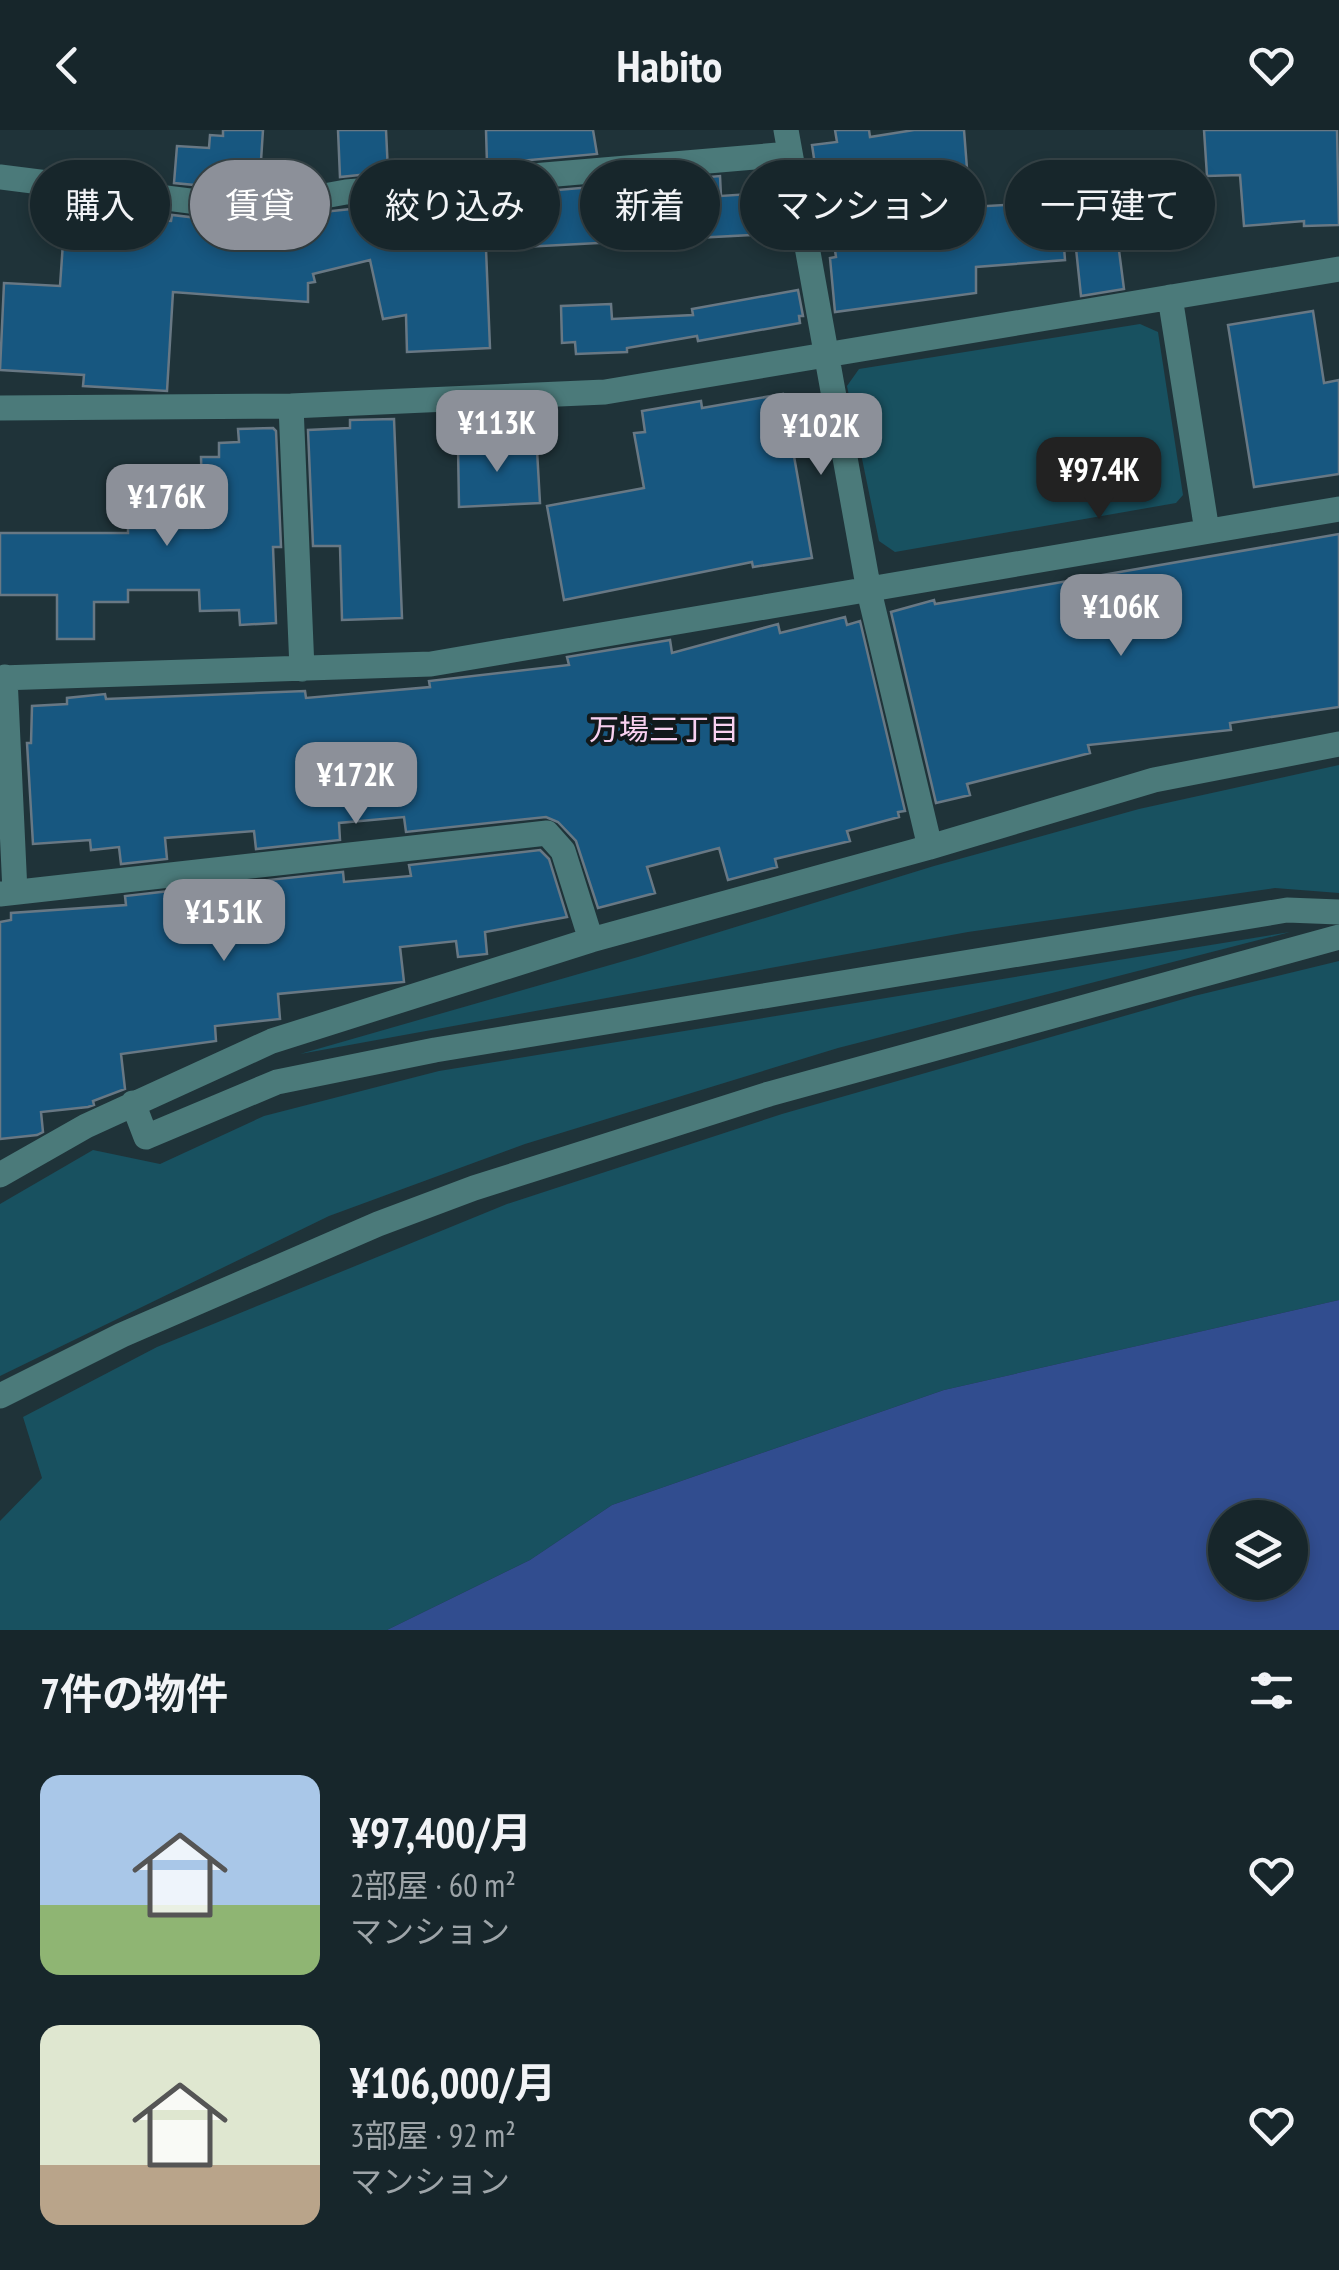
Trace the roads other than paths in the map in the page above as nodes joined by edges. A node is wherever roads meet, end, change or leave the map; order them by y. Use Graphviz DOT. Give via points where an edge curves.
graph roads {
  1 [pos="788,142"];
  2 [pos="0,177"];
  3 [pos="1339,270"];
  4 [pos="1170,297"];
  5 [pos="827,354"];
  6 [pos="291,406"];
  7 [pos="0,408"];
  8 [pos="1339,509"];
  9 [pos="1207,531"];
  10 [pos="870,591"];
  11 [pos="302,669"];
  12 [pos="2,678"];
  13 [pos="1339,744"];
  14 [pos="930,848"];
  15 [pos="8,893"];
  16 [pos="1339,912"];
  17 [pos="1339,937"];
  18 [pos="591,940"];
  19 [pos="133,1104"];
  20 [pos="0,1175"];
  21 [pos="0,1396"];
  1 -- 2 [label="street" via="346,192 253,210"];
  1 -- 5 [label="street"];
  3 -- 4 [label="street"];
  4 -- 5 [label="street"];
  4 -- 9 [label="street"];
  5 -- 6 [label="street" via="604,392"];
  5 -- 10 [label="street"];
  6 -- 7 [label="street"];
  6 -- 11 [label="street"];
  8 -- 9 [label="street"];
  9 -- 10 [label="street"];
  10 -- 11 [label="street" via="431,664"];
  10 -- 14 [label="street"];
  11 -- 12 [label="street"];
  12 -- 15 [label="street"];
  13 -- 14 [label="street" via="1154,780"];
  14 -- 18 [label="street"];
  15 -- 18 [label="street" via="547,833 564,850"];
  16 -- 19 [label="street" via="1287,910 434,1050 277,1082 146,1137"];
  17 -- 21 [label="street" via="770,1094 474,1188 122,1335"];
  18 -- 19 [label="street" via="272,1041"];
  19 -- 20 [label="street"];
}
